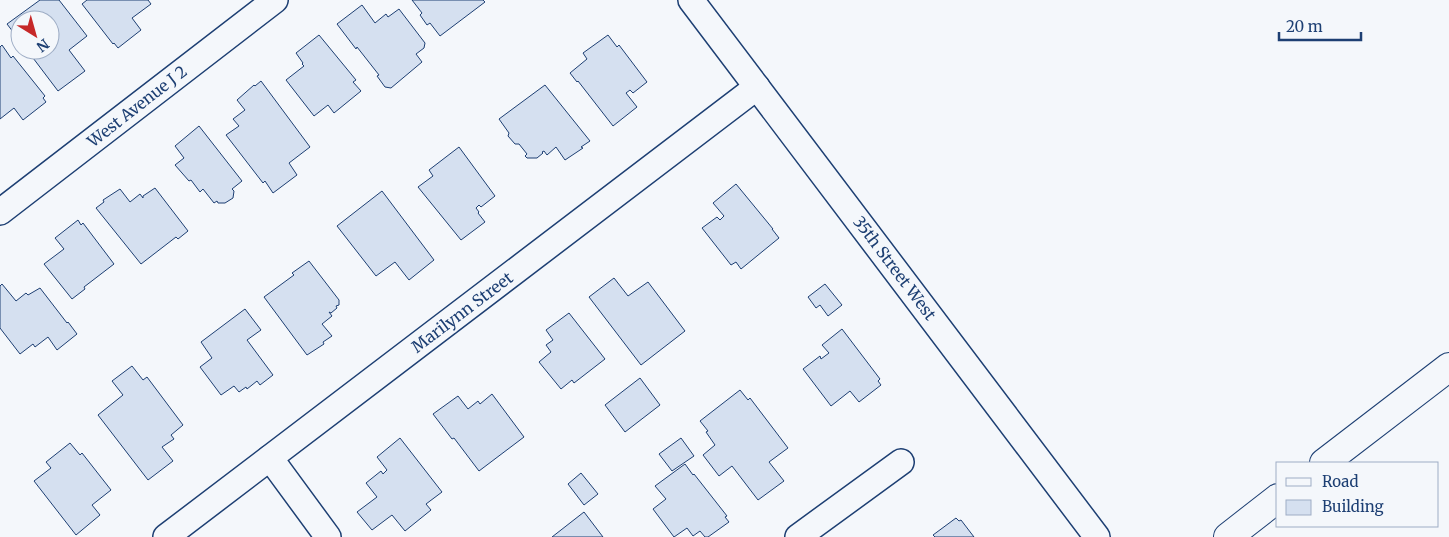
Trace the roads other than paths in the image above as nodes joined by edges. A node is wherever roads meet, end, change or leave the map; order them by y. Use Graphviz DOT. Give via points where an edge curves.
graph roads {
  1 [pos="275,0"];
  2 [pos="691,0"];
  3 [pos="757,87"];
  4 [pos="2,207"];
  5 [pos="1449,367"];
  6 [pos="270,458"];
  7 [pos="901,462"];
  8 [pos="1325,462"];
  9 [pos="1276,500"];
  10 [pos="166,537"];
  11 [pos="328,537"];
  12 [pos="798,537"];
  13 [pos="1098,537"];
  14 [pos="1228,537"];
  1 -- 4 [label="street, West Avenue J 2"];
  2 -- 3 [label="street, 35th Street West"];
  3 -- 6 [label="street, Marilynn Street"];
  3 -- 13 [label="street, 35th Street West"];
  5 -- 8 [label="main road"];
  6 -- 10 [label="street, Marilynn Street"];
  6 -- 11 [label="street"];
  7 -- 12 [label="street"];
  9 -- 14 [label="main road"];
}
